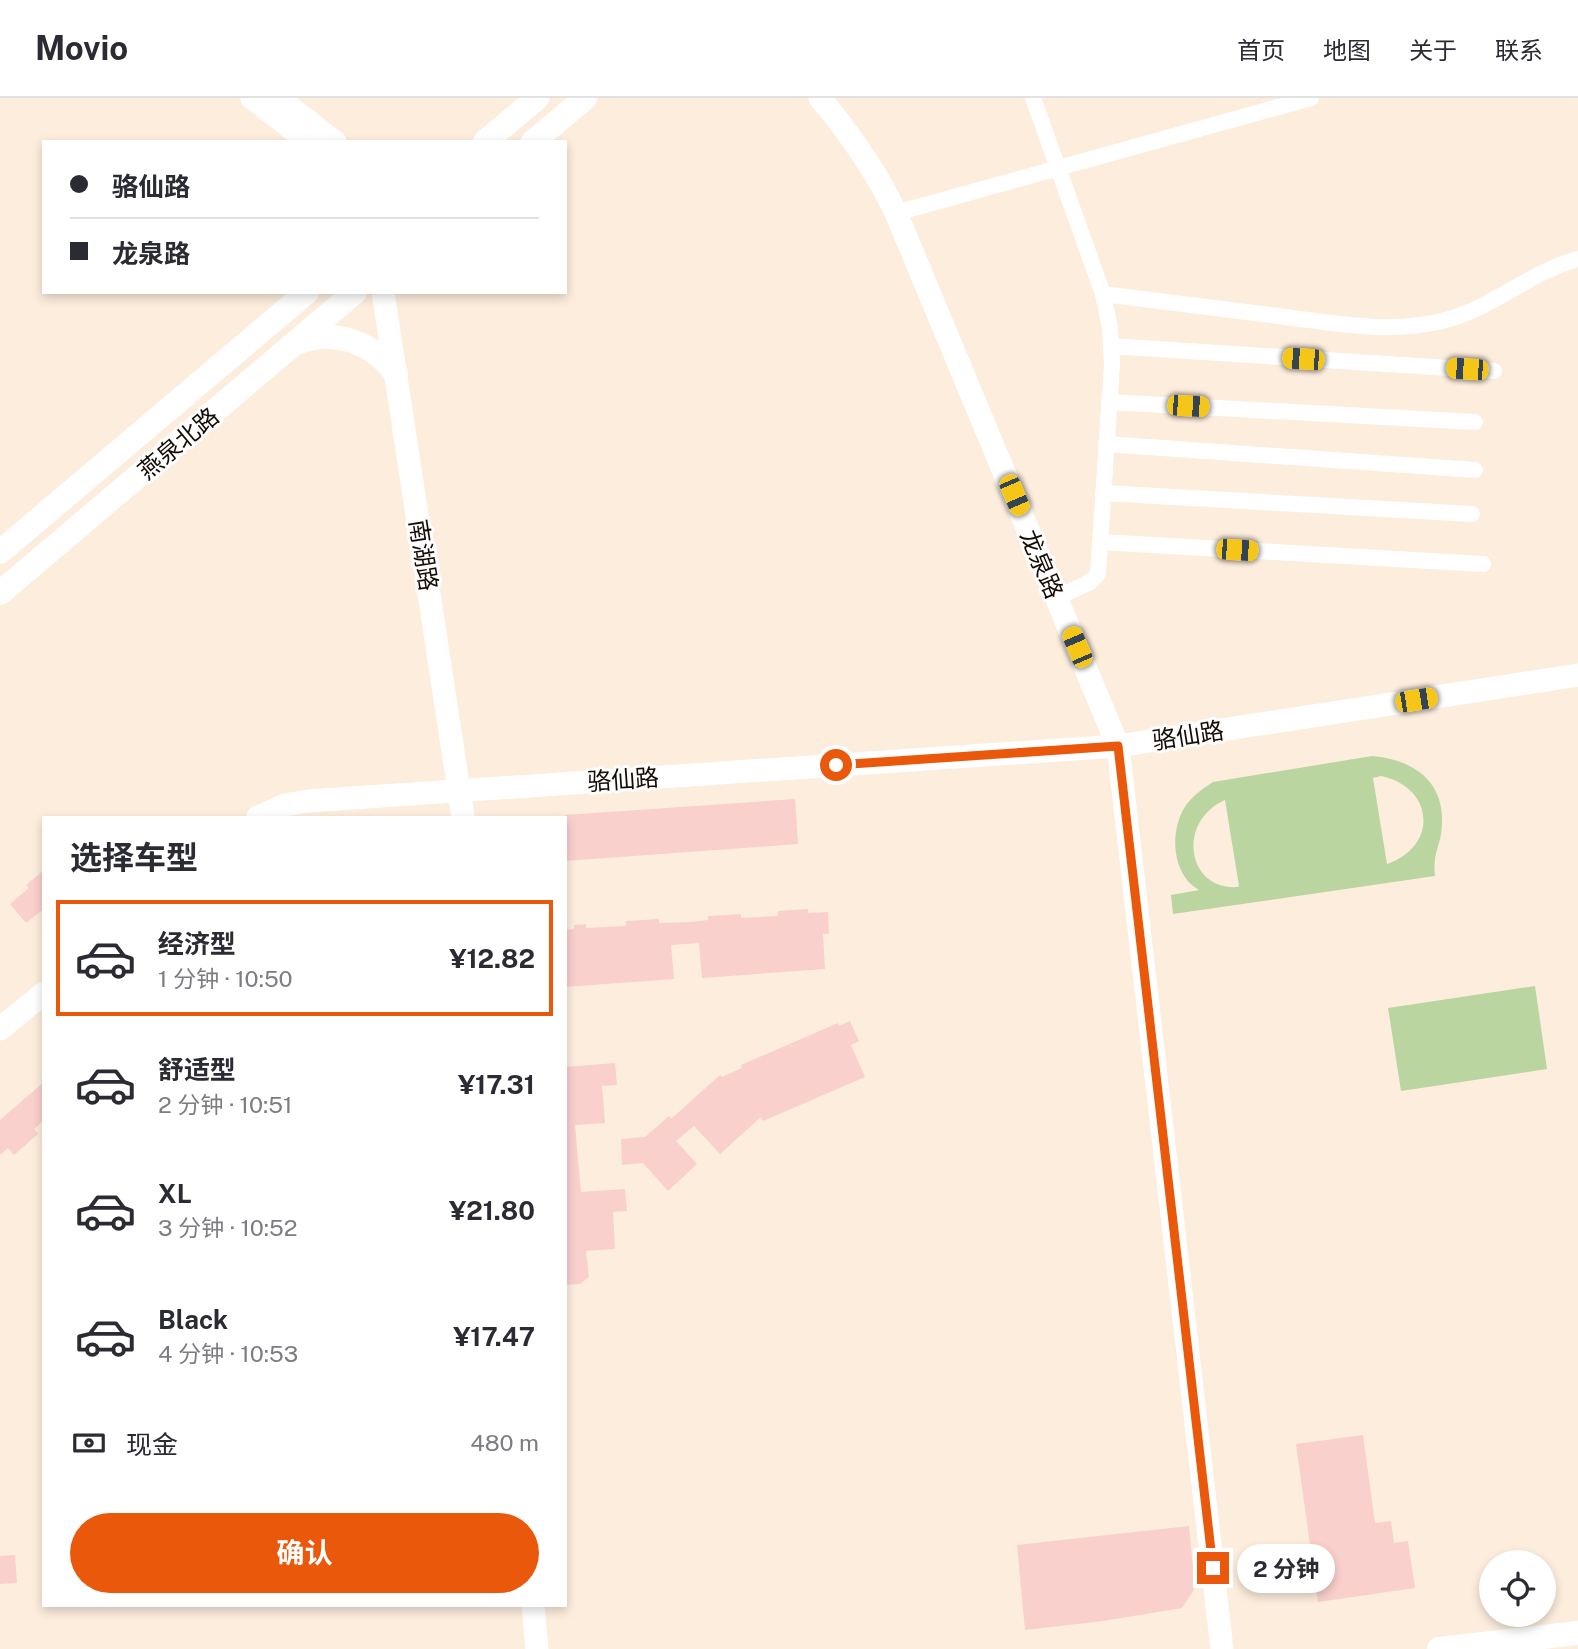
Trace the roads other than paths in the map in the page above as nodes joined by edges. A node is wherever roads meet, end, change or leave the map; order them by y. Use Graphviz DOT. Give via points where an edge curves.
graph roads {
  1 [pos="251,98"];
  2 [pos="278,98"];
  3 [pos="537,98"];
  4 [pos="585,98"];
  5 [pos="820,98"];
  6 [pos="1033,98"];
  7 [pos="1311,98"];
  8 [pos="306,140"];
  9 [pos="332,140"];
  10 [pos="487,140"];
  11 [pos="535,140"];
  12 [pos="1057,168"];
  13 [pos="896,213"];
  14 [pos="1578,259"];
  15 [pos="305,294"];
  16 [pos="353,294"];
  17 [pos="383,294"];
  18 [pos="1103,294"];
  19 [pos="295,343"];
  20 [pos="1111,346"];
  21 [pos="1494,371"];
  22 [pos="396,374"];
  23 [pos="1109,402"];
  24 [pos="1475,422"];
  25 [pos="1106,444"];
  26 [pos="1475,470"];
  27 [pos="1103,493"];
  28 [pos="1472,514"];
  29 [pos="1100,542"];
  30 [pos="0,552"];
  31 [pos="1483,564"];
  32 [pos="0,593"];
  33 [pos="1056,598"];
  34 [pos="1578,675"];
  35 [pos="1118,746"];
  36 [pos="460,790"];
  37 [pos="260,816"];
  38 [pos="463,816"];
  39 [pos="42,995"];
  40 [pos="0,1029"];
  41 [pos="533,1607"];
  42 [pos="1578,1633"];
  43 [pos="537,1649"];
  44 [pos="1222,1649"];
  45 [pos="1439,1649"];
  1 -- 8 [label="main road"];
  2 -- 9 [label="main road"];
  3 -- 10 [label="main road"];
  4 -- 11 [label="main road"];
  5 -- 13 [label="main road, 龙泉路" via="867,161"];
  6 -- 12 [label="street"];
  7 -- 12 [label="street"];
  12 -- 13 [label="street"];
  12 -- 18 [label="street"];
  13 -- 33 [label="main road, 龙泉路"];
  14 -- 18 [label="street" via="1541,273 1463,315 1401,327 1353,326"];
  15 -- 30 [label="main road, 燕泉北路"];
  16 -- 19 [label="main road, 燕泉北路"];
  17 -- 22 [label="main road, 南湖路"];
  18 -- 20 [label="street"];
  19 -- 22 [label="main road" via="321,337 347,339 380,355"];
  19 -- 32 [label="main road, 燕泉北路"];
  20 -- 21 [label="street"];
  20 -- 23 [label="street"];
  22 -- 36 [label="main road, 南湖路"];
  23 -- 24 [label="street"];
  23 -- 25 [label="street"];
  25 -- 26 [label="street"];
  25 -- 27 [label="street"];
  27 -- 28 [label="street"];
  27 -- 29 [label="street"];
  29 -- 31 [label="street"];
  29 -- 33 [label="street" via="1096,577"];
  33 -- 35 [label="main road, 龙泉路"];
  34 -- 35 [label="main road, 骆仙路"];
  35 -- 36 [label="main road, 骆仙路"];
  35 -- 44 [label="main road, 龙泉路"];
  36 -- 37 [label="main road, 骆仙路" via="308,801"];
  36 -- 38 [label="main road, 南湖路"];
  39 -- 40 [label="main road"];
  41 -- 43 [label="main road"];
  42 -- 45 [label="main road"];
}
